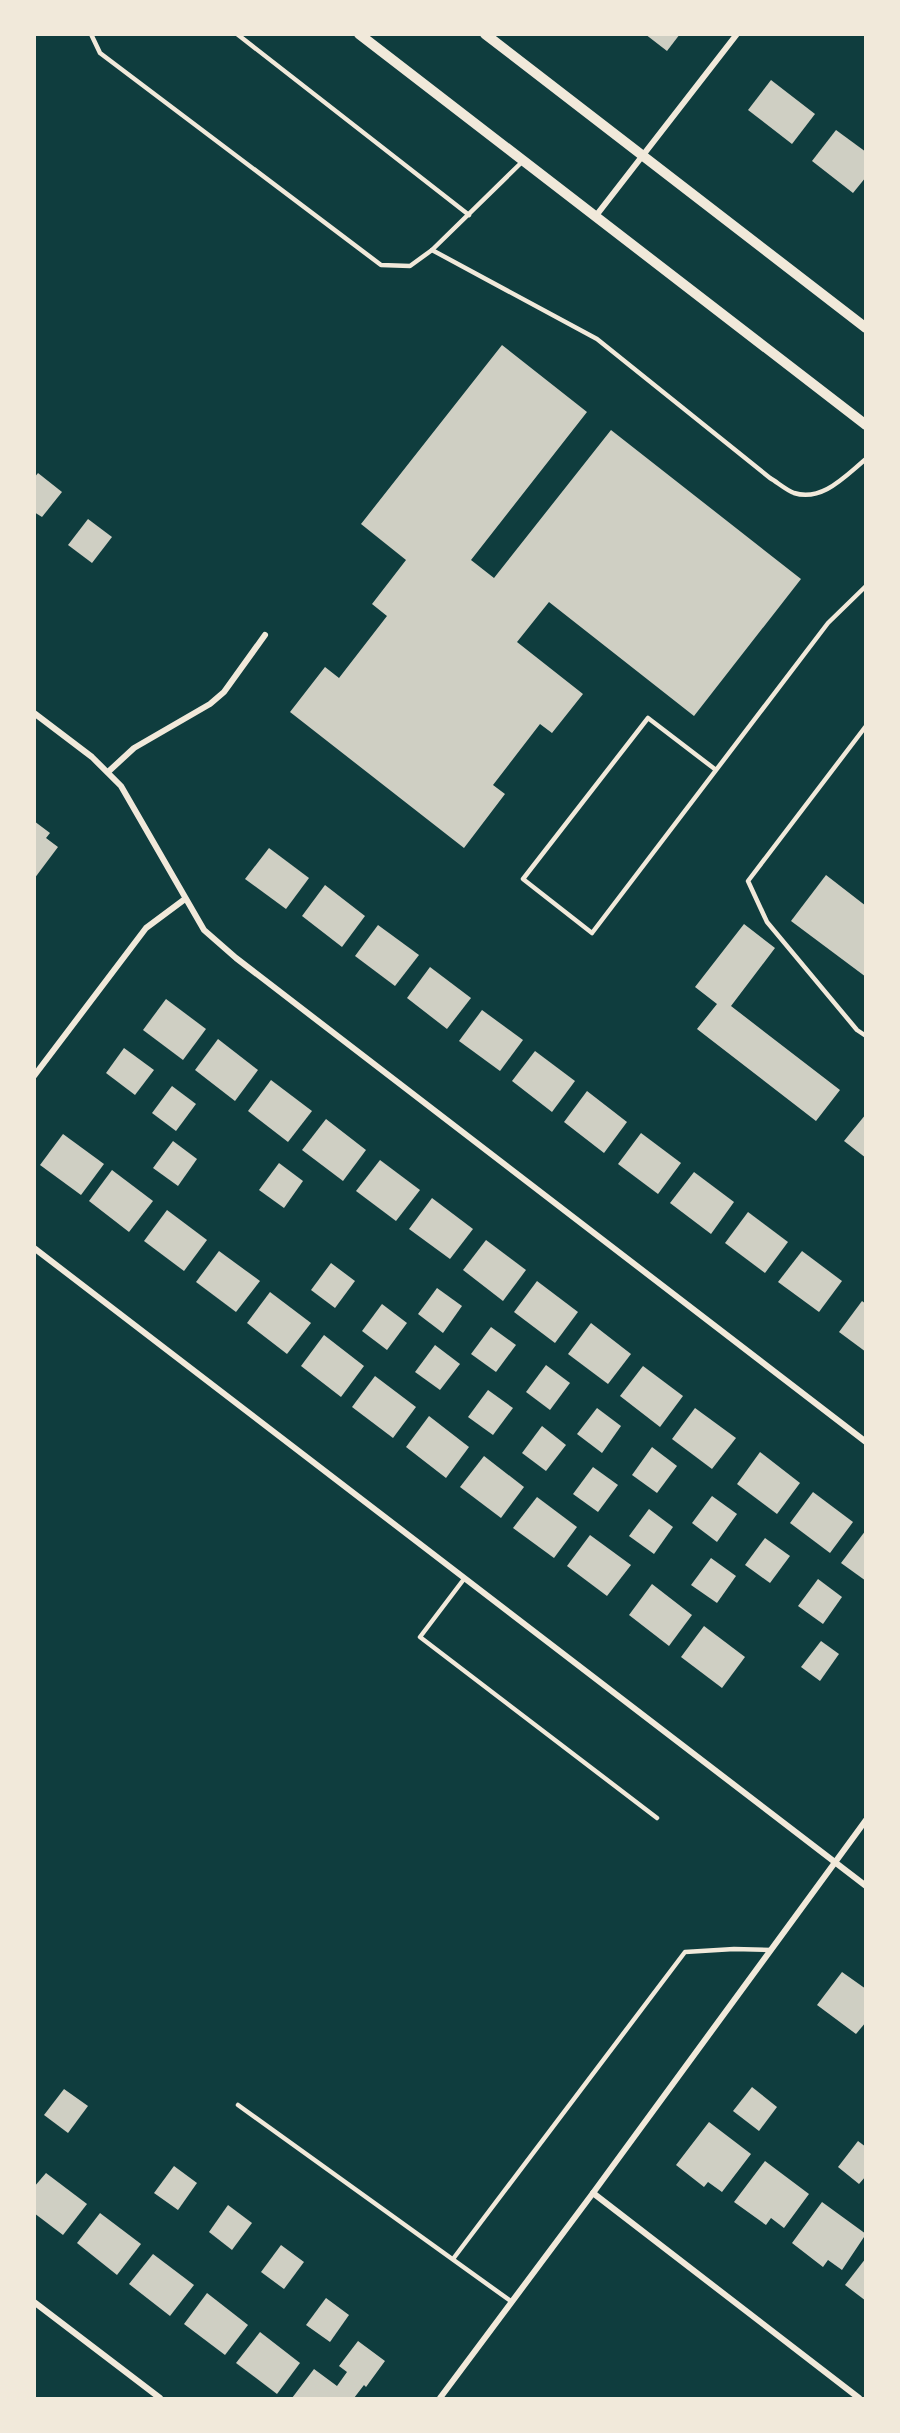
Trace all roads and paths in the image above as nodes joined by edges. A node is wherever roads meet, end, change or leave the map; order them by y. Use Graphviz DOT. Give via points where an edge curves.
graph roads {
  1 [pos="91,34"];
  2 [pos="237,34"];
  3 [pos="359,34"];
  4 [pos="485,34"];
  5 [pos="737,34"];
  6 [pos="642,156"];
  7 [pos="523,161"];
  8 [pos="469,215"];
  9 [pos="595,217"];
  10 [pos="432,250"];
  11 [pos="866,328"];
  12 [pos="866,425"];
  13 [pos="866,459"];
  14 [pos="866,586"];
  15 [pos="266,635"];
  16 [pos="34,713"];
  17 [pos="866,726"];
  18 [pos="716,770"];
  19 [pos="108,772"];
  20 [pos="185,899"];
  21 [pos="866,1036"];
  22 [pos="34,1076"];
  23 [pos="34,1248"];
  24 [pos="866,1442"];
  25 [pos="464,1578"];
  26 [pos="657,1818"];
  27 [pos="866,1820"];
  28 [pos="834,1863"];
  29 [pos="866,1886"];
  30 [pos="771,1950"];
  31 [pos="238,2105"];
  32 [pos="593,2193"];
  33 [pos="453,2259"];
  34 [pos="34,2302"];
  35 [pos="512,2302"];
  36 [pos="160,2398"];
  37 [pos="440,2398"];
  38 [pos="859,2398"];
  1 -- 10 [label="lane" via="100,54 381,265 410,266"];
  2 -- 8 [label="lane"];
  3 -- 7 [label="street"];
  4 -- 6 [label="street"];
  5 -- 6 [label="street"];
  6 -- 9 [label="street"];
  6 -- 11 [label="street"];
  7 -- 8 [label="lane"];
  7 -- 9 [label="street"];
  8 -- 10 [label="lane"];
  9 -- 12 [label="street"];
  10 -- 13 [label="lane" via="597,339 770,478 795,493 818,494"];
  14 -- 18 [label="lane" via="828,623"];
  15 -- 19 [label="street" via="224,692 134,748"];
  16 -- 19 [label="street"];
  17 -- 21 [label="lane" via="748,881 767,922"];
  18 -- 18 [label="lane" via="592,933 523,879 648,718"];
  19 -- 20 [label="street" via="121,786"];
  20 -- 22 [label="street" via="146,928"];
  20 -- 24 [label="street" via="204,930 236,958"];
  23 -- 25 [label="street"];
  25 -- 26 [label="lane" via="420,1637"];
  25 -- 28 [label="street"];
  27 -- 28 [label="street"];
  28 -- 29 [label="street"];
  28 -- 30 [label="street"];
  30 -- 32 [label="street"];
  30 -- 33 [label="lane" via="685,1952"];
  31 -- 33 [label="lane"];
  32 -- 35 [label="street"];
  32 -- 38 [label="street"];
  33 -- 35 [label="lane"];
  34 -- 36 [label="street"];
  35 -- 37 [label="street"];
}
